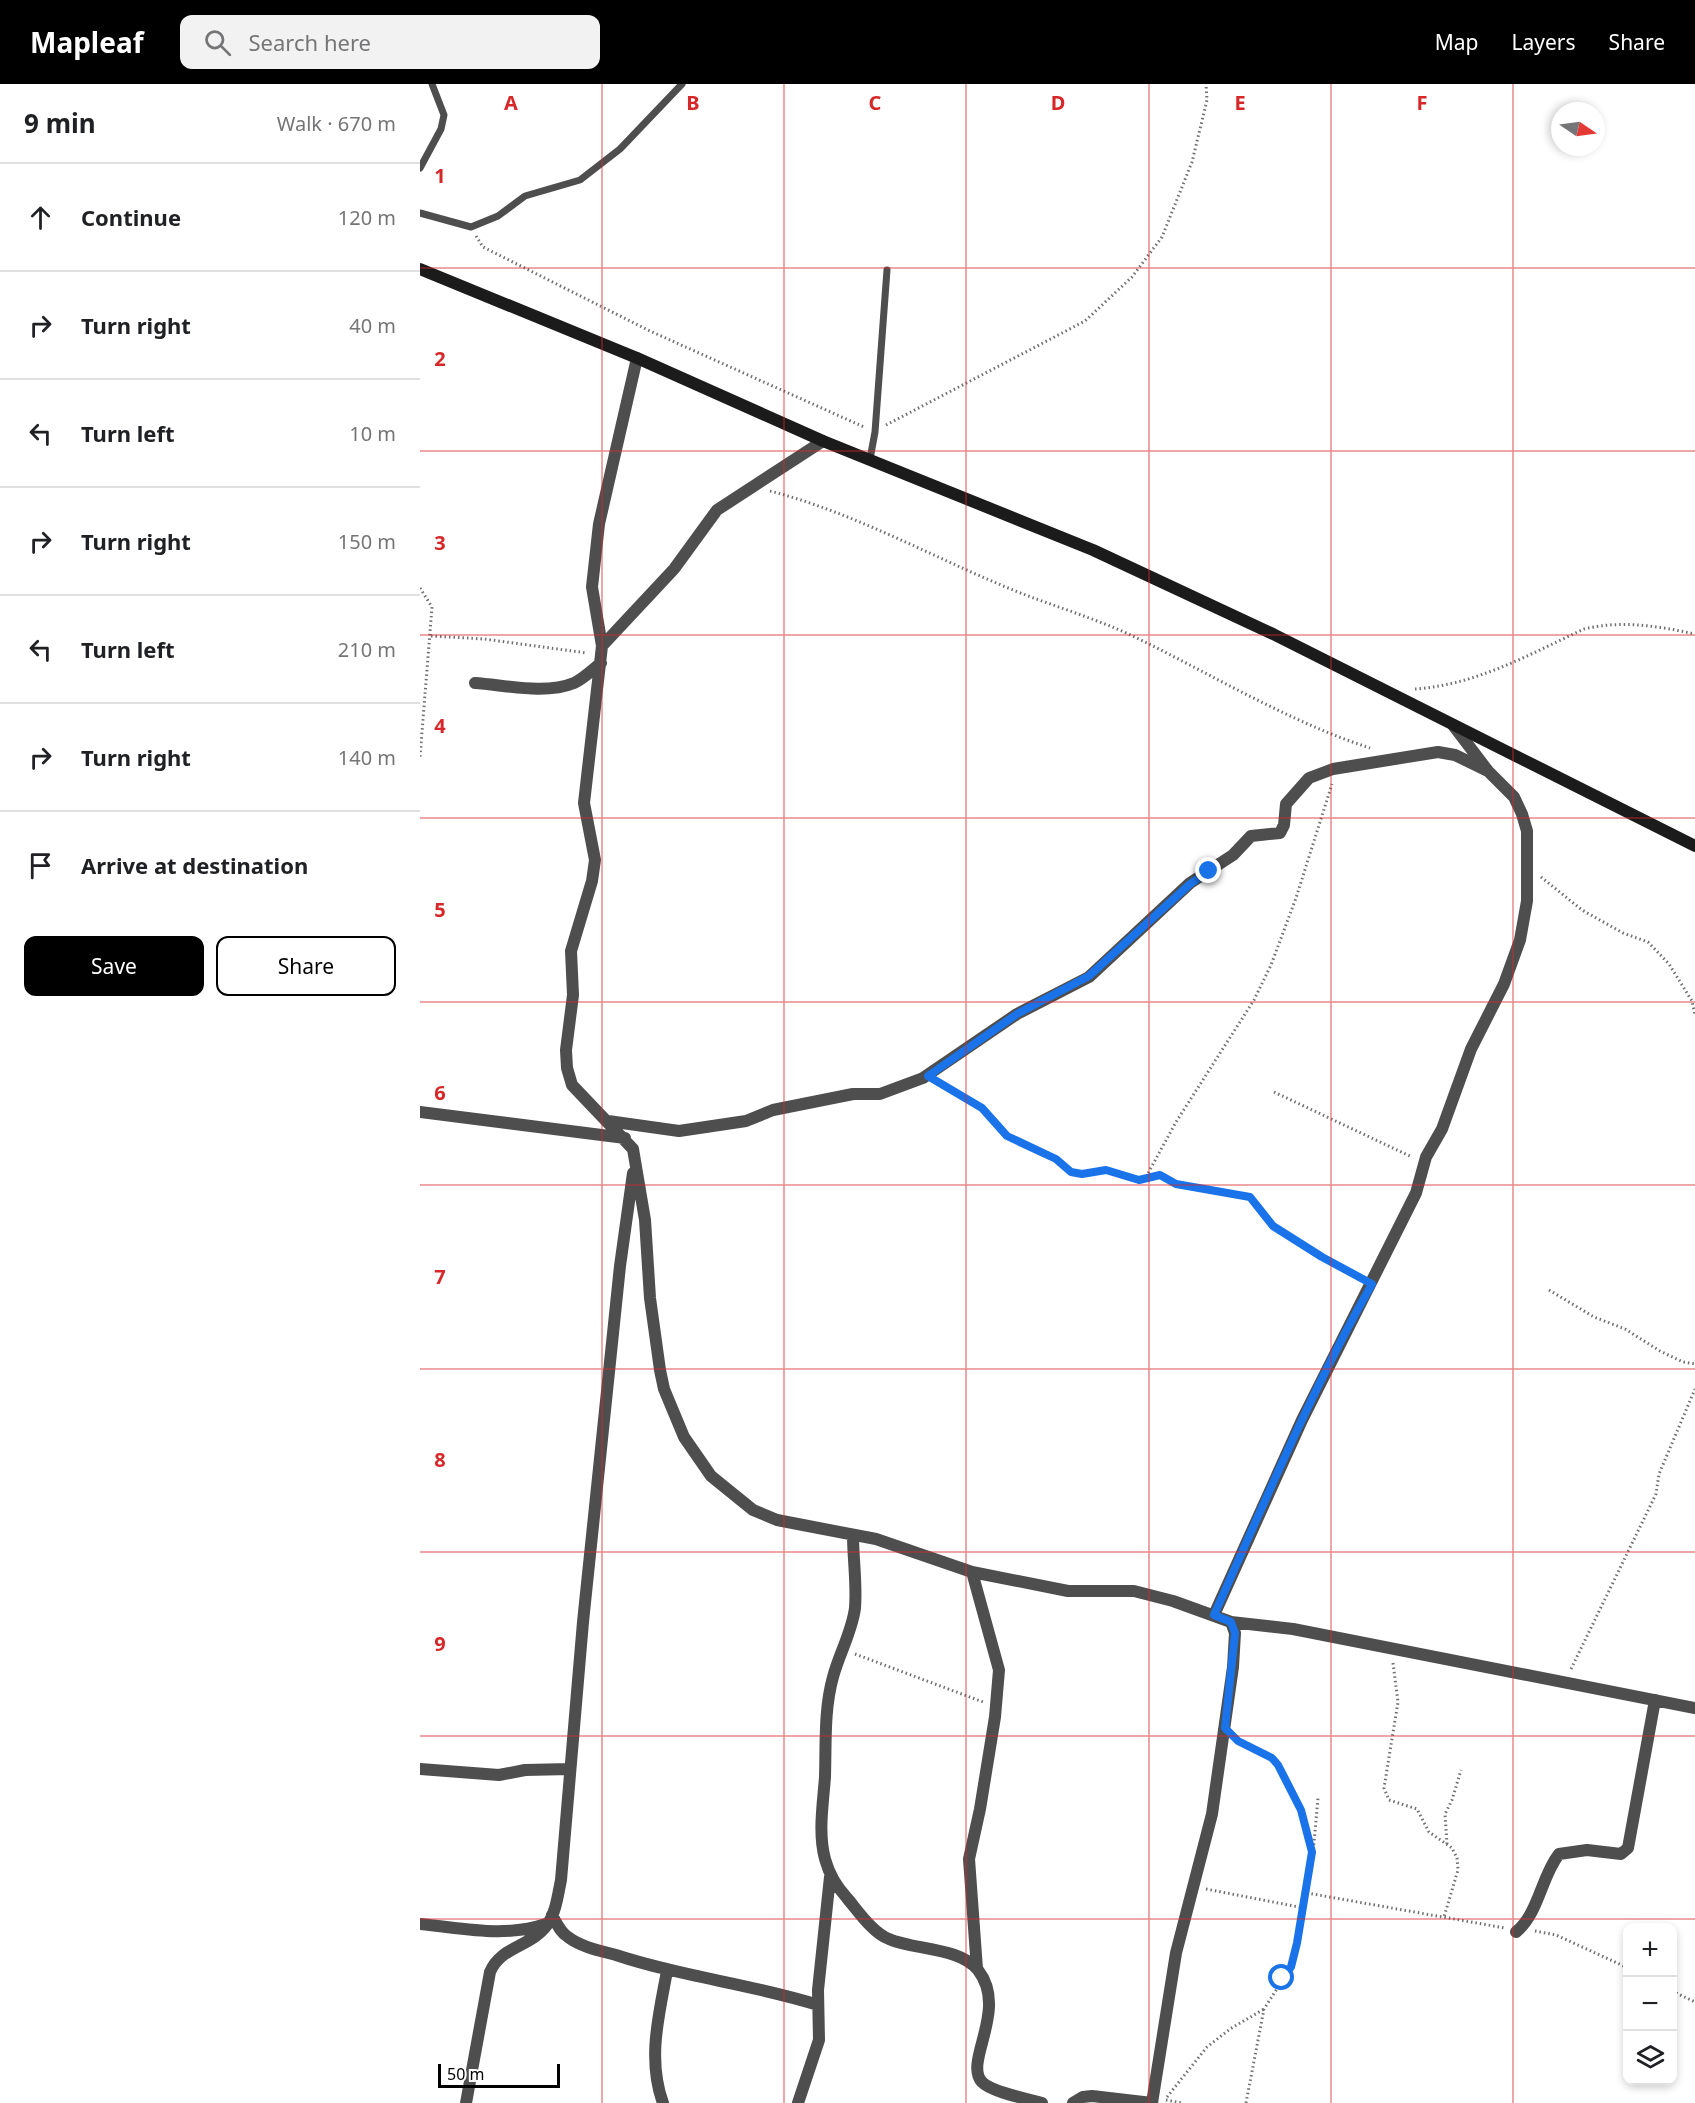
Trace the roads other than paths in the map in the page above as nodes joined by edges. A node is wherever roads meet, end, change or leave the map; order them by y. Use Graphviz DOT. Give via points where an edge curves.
graph roads {
  1 [pos="432,84"];
  2 [pos="682,84"];
  3 [pos="420,168"];
  4 [pos="420,213"];
  5 [pos="420,268"];
  6 [pos="887,270"];
  7 [pos="637,358"];
  8 [pos="823,441"];
  9 [pos="870,459"];
  10 [pos="601,655"];
  11 [pos="475,683"];
  12 [pos="1453,725"];
  13 [pos="1488,771"];
  14 [pos="1695,846"];
  15 [pos="420,1112"];
  16 [pos="608,1121"];
  17 [pos="625,1138"];
  18 [pos="635,1159"];
  19 [pos="853,1535"];
  20 [pos="972,1572"];
  21 [pos="1214,1615"];
  22 [pos="1231,1622"];
  23 [pos="1655,1700"];
  24 [pos="1695,1708"];
  25 [pos="420,1769"];
  26 [pos="570,1769"];
  27 [pos="830,1877"];
  28 [pos="551,1919"];
  29 [pos="420,1924"];
  30 [pos="1516,1932"];
  31 [pos="977,1968"];
  32 [pos="667,1971"];
  33 [pos="818,2005"];
  34 [pos="1156,2102"];
  35 [pos="465,2103"];
  36 [pos="663,2103"];
  37 [pos="798,2103"];
  38 [pos="1042,2103"];
  39 [pos="1073,2103"];
  1 -- 3 [label="lane" via="444,116"];
  2 -- 4 [label="lane" via="620,149 580,180 525,196 498,216 471,227"];
  5 -- 7 [label="street"];
  6 -- 9 [label="lane"];
  7 -- 8 [label="street"];
  7 -- 10 [label="street" via="599,524 592,587"];
  8 -- 9 [label="street"];
  8 -- 10 [label="street" via="717,510 674,569"];
  9 -- 12 [label="street" via="1093,550 1273,634"];
  10 -- 11 [label="street" via="576,682 564,686"];
  10 -- 16 [label="street" via="584,803 595,860 571,951 573,995 567,1068 572,1085"];
  12 -- 13 [label="street"];
  12 -- 14 [label="street"];
  13 -- 16 [label="street" via="1455,755 1438,752 1338,768 1305,782 1286,804 1280,832 1251,836 1233,855 1190,884 1089,976 1017,1014 928,1076 880,1094 853,1094 773,1110 746,1121 679,1131"];
  13 -- 21 [label="street" via="1514,797 1527,831 1527,901 1520,940 1504,984 1471,1049 1442,1129 1424,1163 1416,1193 1302,1420"];
  15 -- 17 [label="street"];
  16 -- 17 [label="street"];
  17 -- 18 [label="street"];
  18 -- 19 [label="street" via="660,1370 684,1437 711,1476 753,1510 777,1520"];
  18 -- 26 [label="street" via="620,1266"];
  19 -- 20 [label="street" via="876,1539"];
  19 -- 27 [label="street" via="855,1608 832,1679 825,1737 822,1832"];
  20 -- 21 [label="street" via="1068,1591 1134,1591"];
  20 -- 31 [label="street" via="999,1670 995,1717 969,1859"];
  21 -- 22 [label="street"];
  22 -- 23 [label="street" via="1293,1629"];
  22 -- 34 [label="street" via="1235,1633 1233,1667 1212,1814 1176,1953"];
  23 -- 24 [label="street"];
  23 -- 30 [label="street" via="1628,1848 1621,1854 1587,1850 1559,1854 1533,1910"];
  25 -- 26 [label="street" via="499,1775"];
  26 -- 28 [label="street" via="561,1880"];
  27 -- 31 [label="street" via="881,1935 895,1942 940,1951 969,1961"];
  27 -- 33 [label="street"];
  28 -- 29 [label="street" via="507,1933"];
  28 -- 32 [label="street" via="570,1939"];
  28 -- 35 [label="street" via="531,1940 495,1960"];
  31 -- 38 [label="street" via="990,2014 976,2064 978,2076 992,2088"];
  32 -- 33 [label="street" via="782,1993"];
  32 -- 36 [label="street" via="654,2044"];
  33 -- 37 [label="street" via="819,2040"];
  34 -- 39 [label="street" via="1092,2096"];
}
